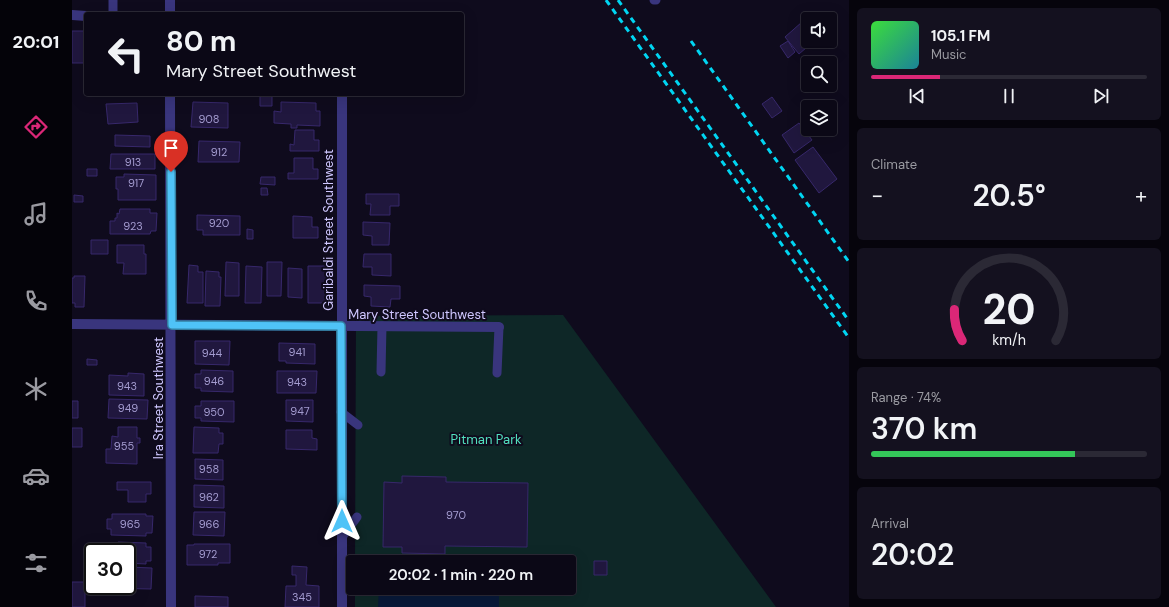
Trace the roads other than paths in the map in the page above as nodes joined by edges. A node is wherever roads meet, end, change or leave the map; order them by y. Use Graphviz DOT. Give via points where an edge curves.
graph roads {
  1 [pos="113,0"];
  2 [pos="170,0"];
  3 [pos="113,12"];
  4 [pos="170,12"];
  5 [pos="72,16"];
  6 [pos="84,16"];
  7 [pos="170,96"];
  8 [pos="342,96"];
  9 [pos="72,324"];
  10 [pos="172,325"];
  11 [pos="341,326"];
  12 [pos="382,326"];
  13 [pos="499,327"];
  14 [pos="381,372"];
  15 [pos="497,373"];
  16 [pos="341,412"];
  17 [pos="358,426"];
  18 [pos="357,517"];
  19 [pos="342,537"];
  20 [pos="170,607"];
  21 [pos="342,607"];
  1 -- 3 [label="lane"];
  2 -- 4 [label="street"];
  5 -- 6 [label="street"];
  7 -- 10 [label="street, Ira Street Southwest"];
  8 -- 11 [label="street, Garibaldi Street Southwest"];
  9 -- 10 [label="street, Mary Street Southwest"];
  10 -- 11 [label="street, Mary Street Southwest"];
  10 -- 20 [label="street, Ira Street Southwest"];
  11 -- 12 [label="street, Mary Street Southwest"];
  11 -- 16 [label="street, Garibaldi Street Southwest"];
  12 -- 13 [label="street, Mary Street Southwest"];
  12 -- 14 [label="lane"];
  13 -- 15 [label="lane"];
  16 -- 17 [label="lane"];
  16 -- 19 [label="street, Garibaldi Street Southwest"];
  18 -- 19 [label="lane"];
  19 -- 21 [label="street, Garibaldi Street Southwest"];
}
